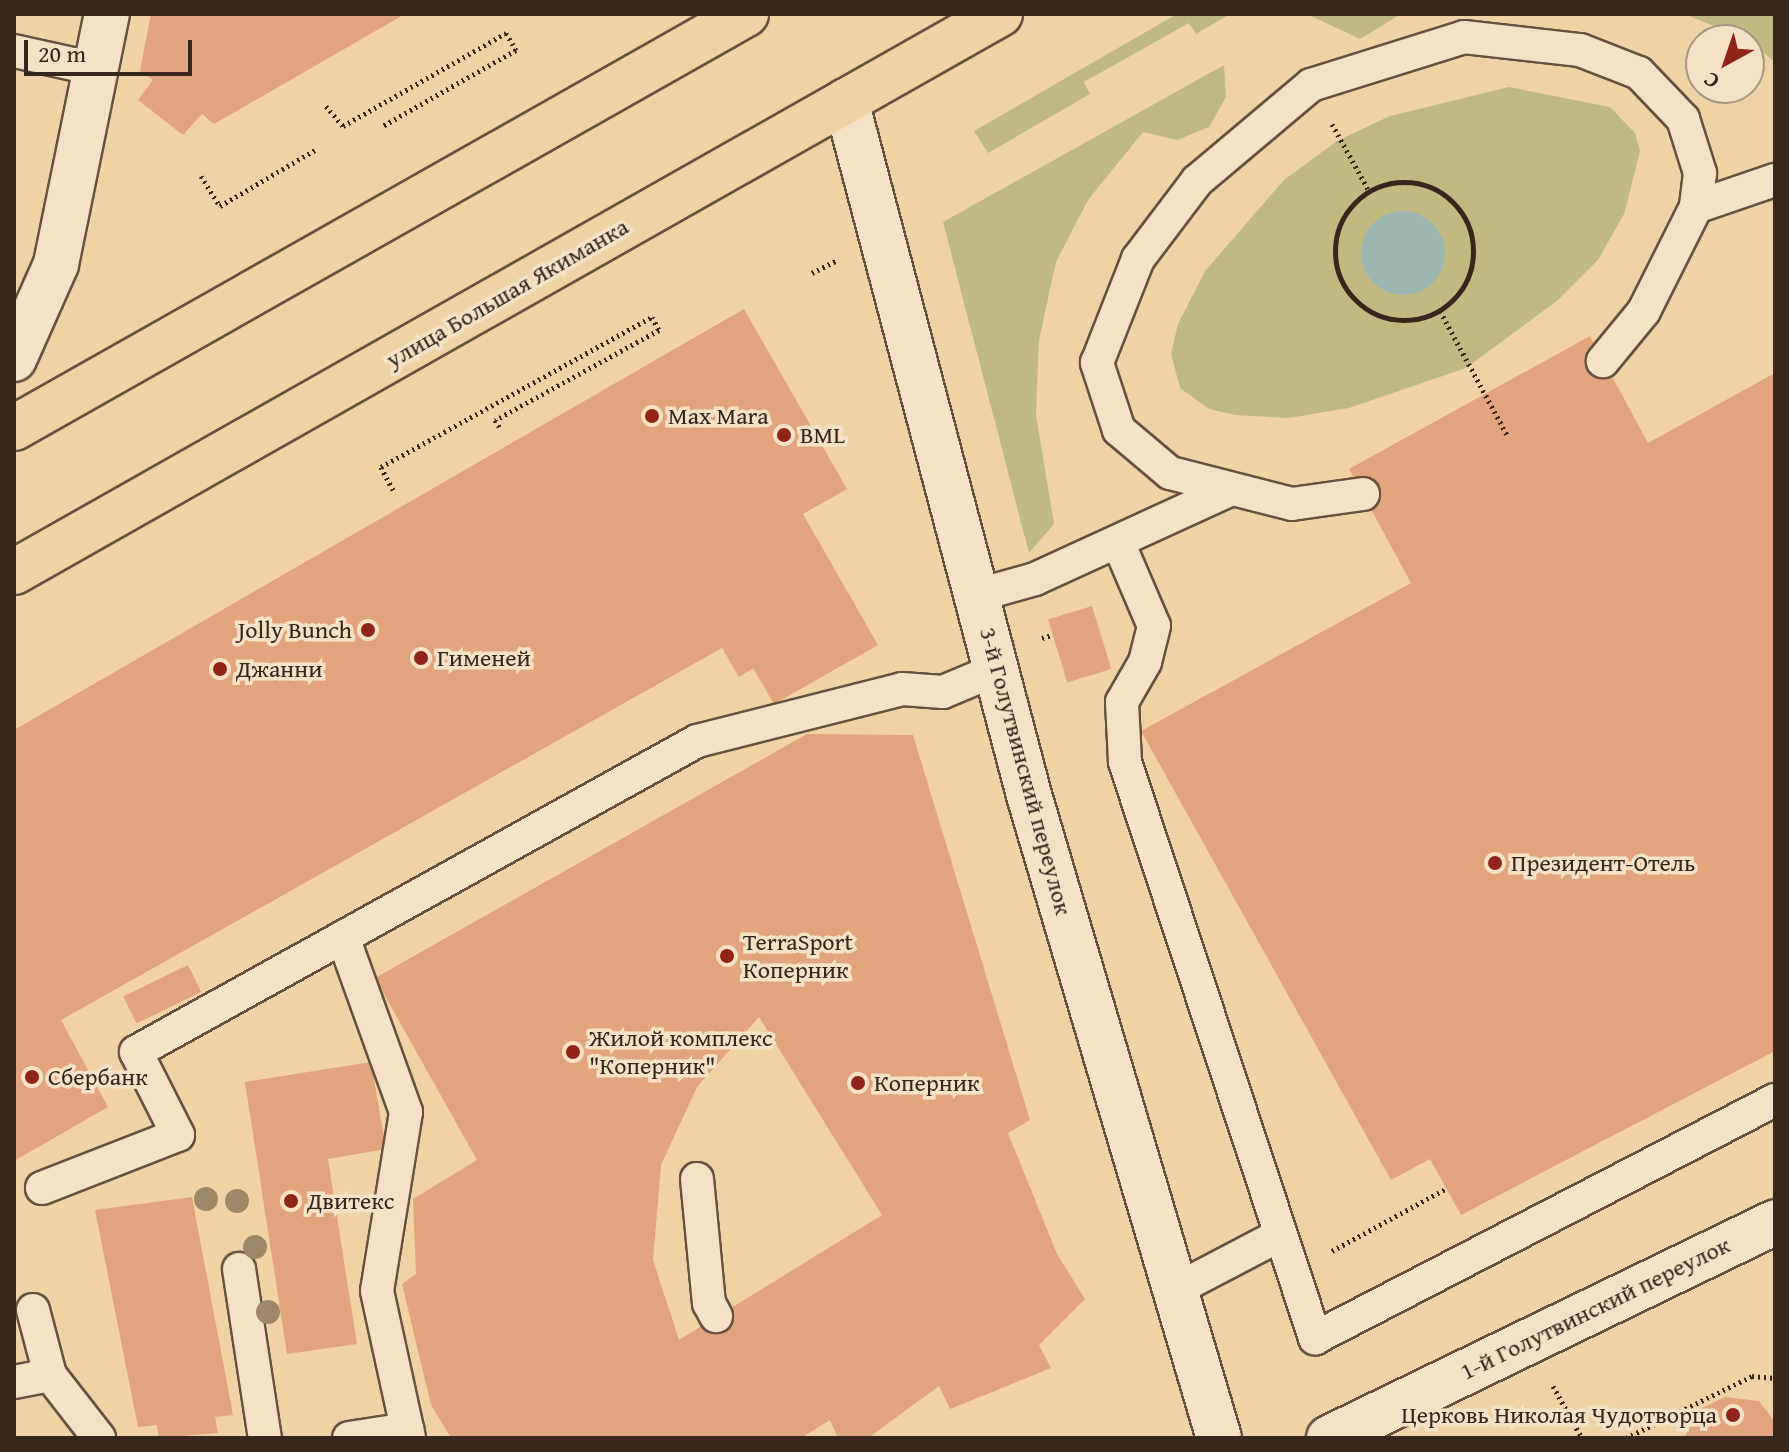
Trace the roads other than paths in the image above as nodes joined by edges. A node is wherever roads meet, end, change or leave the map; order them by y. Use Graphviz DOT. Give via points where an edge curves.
graph roads {
  1 [pos="107,14"];
  2 [pos="746,14"];
  3 [pos="1000,14"];
  4 [pos="14,51"];
  5 [pos="95,69"];
  6 [pos="846,101"];
  7 [pos="1775,180"];
  8 [pos="1696,207"];
  9 [pos="14,359"];
  10 [pos="1603,361"];
  11 [pos="14,428"];
  12 [pos="1227,491"];
  13 [pos="1363,494"];
  14 [pos="1118,542"];
  15 [pos="14,572"];
  16 [pos="978,595"];
  17 [pos="998,669"];
  18 [pos="343,937"];
  19 [pos="1775,1100"];
  20 [pos="697,1179"];
  21 [pos="42,1188"];
  22 [pos="1775,1222"];
  23 [pos="1280,1235"];
  24 [pos="239,1269"];
  25 [pos="1179,1288"];
  26 [pos="33,1310"];
  27 [pos="716,1316"];
  28 [pos="50,1375"];
  29 [pos="14,1382"];
  30 [pos="399,1434"];
  31 [pos="99,1438"];
  32 [pos="265,1438"];
  33 [pos="349,1438"];
  34 [pos="1219,1438"];
  35 [pos="1329,1438"];
  1 -- 5 [label="street"];
  2 -- 11 [label="main road"];
  3 -- 6 [label="main road, улица Большая Якиманка"];
  4 -- 5 [label="lane"];
  5 -- 9 [label="street" via="56,264"];
  6 -- 15 [label="main road, улица Большая Якиманка"];
  6 -- 16 [label="street, 3-й Голутвинский переулок"];
  7 -- 8 [label="lane"];
  8 -- 10 [label="lane" via="1644,311"];
  8 -- 12 [label="lane" via="1700,173 1683,119 1639,73 1580,50 1464,37 1311,85 1197,181 1138,259 1097,363 1119,430 1170,473"];
  12 -- 13 [label="lane" via="1292,504"];
  12 -- 14 [label="lane"];
  14 -- 16 [label="lane" via="1035,579"];
  14 -- 23 [label="lane" via="1154,626 1145,662 1122,702 1125,762"];
  16 -- 17 [label="street, 3-й Голутвинский переулок"];
  17 -- 18 [label="lane" via="943,692 902,689 697,741"];
  17 -- 25 [label="street, 3-й Голутвинский переулок" via="1029,795"];
  18 -- 21 [label="lane" via="136,1052 178,1135"];
  18 -- 30 [label="lane" via="406,1112 377,1291"];
  19 -- 23 [label="lane" via="1315,1338"];
  20 -- 27 [label="lane"];
  22 -- 35 [label="street, 1-й Голутвинский переулок"];
  23 -- 25 [label="lane"];
  24 -- 32 [label="lane"];
  25 -- 34 [label="street, 3-й Голутвинский переулок"];
  26 -- 28 [label="lane"];
  28 -- 29 [label="lane"];
  28 -- 31 [label="lane"];
  30 -- 33 [label="lane"];
}
